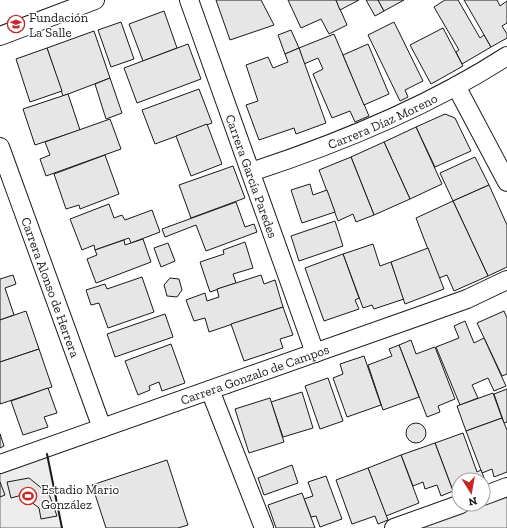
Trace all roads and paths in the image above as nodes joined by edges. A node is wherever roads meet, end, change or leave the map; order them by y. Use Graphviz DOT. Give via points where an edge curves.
graph roads {
  1 [pos="94,0"];
  2 [pos="190,0"];
  3 [pos="0,36"];
  4 [pos="507,56"];
  5 [pos="456,86"];
  6 [pos="0,147"];
  7 [pos="251,172"];
  8 [pos="507,182"];
  9 [pos="507,280"];
  10 [pos="315,352"];
  11 [pos="210,390"];
  12 [pos="102,428"];
  13 [pos="0,464"];
  14 [pos="507,488"];
  15 [pos="491,493"];
  16 [pos="451,508"];
  17 [pos="264,528"];
  18 [pos="394,528"];
  1 -- 3 [label="street"];
  2 -- 7 [label="street, Carrera García Paredes"];
  4 -- 5 [label="street, Carrera Díaz Moreno"];
  5 -- 7 [label="street, Carrera Díaz Moreno" via="345,139"];
  5 -- 8 [label="street"];
  6 -- 12 [label="street, Carrera Alonso de Herrera"];
  7 -- 10 [label="street, Carrera García Paredes"];
  9 -- 10 [label="street, Carrera Gonzalo de Campos" via="467,299"];
  10 -- 11 [label="street, Carrera Gonzalo de Campos"];
  11 -- 12 [label="street, Carrera Gonzalo de Campos"];
  11 -- 17 [label="street"];
  12 -- 13 [label="street, Carrera Gonzalo de Campos"];
  14 -- 15 [label="street"];
  16 -- 18 [label="street"];
}
